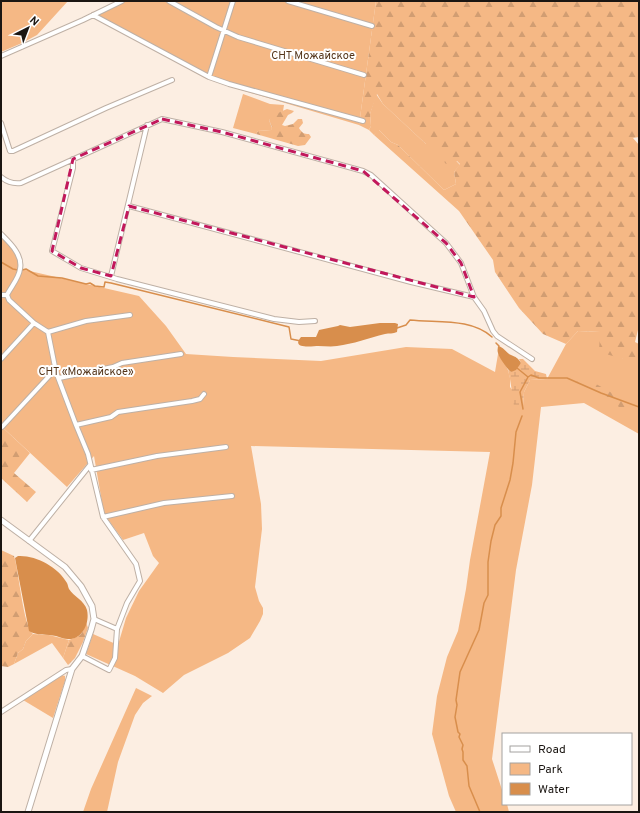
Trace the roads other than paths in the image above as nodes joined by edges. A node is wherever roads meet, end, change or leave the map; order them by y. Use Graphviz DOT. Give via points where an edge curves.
graph roads {
  1 [pos="122,1"];
  2 [pos="169,1"];
  3 [pos="233,1"];
  4 [pos="288,1"];
  5 [pos="93,15"];
  6 [pos="372,26"];
  7 [pos="224,30"];
  8 [pos="1,56"];
  9 [pos="364,75"];
  10 [pos="209,77"];
  11 [pos="172,80"];
  12 [pos="363,121"];
  13 [pos="1,123"];
  14 [pos="148,126"];
  15 [pos="73,159"];
  16 [pos="1,177"];
  17 [pos="129,206"];
  18 [pos="1,234"];
  19 [pos="111,276"];
  20 [pos="1,295"];
  21 [pos="7,295"];
  22 [pos="474,297"];
  23 [pos="130,315"];
  24 [pos="315,321"];
  25 [pos="34,323"];
  26 [pos="48,332"];
  27 [pos="180,354"];
  28 [pos="1,359"];
  29 [pos="532,359"];
  30 [pos="56,372"];
  31 [pos="59,378"];
  32 [pos="204,394"];
  33 [pos="76,425"];
  34 [pos="2,427"];
  35 [pos="226,447"];
  36 [pos="90,465"];
  37 [pos="91,470"];
  38 [pos="232,496"];
  39 [pos="103,517"];
  40 [pos="1,520"];
  41 [pos="30,541"];
  42 [pos="94,619"];
  43 [pos="117,629"];
  44 [pos="82,656"];
  45 [pos="72,669"];
  46 [pos="1,712"];
  47 [pos="28,812"];
  1 -- 5 [label="street"];
  2 -- 7 [label="street"];
  3 -- 7 [label="street"];
  4 -- 6 [label="street"];
  5 -- 8 [label="street"];
  5 -- 10 [label="street"];
  7 -- 9 [label="street" via="238,37"];
  7 -- 10 [label="street"];
  10 -- 12 [label="street"];
  11 -- 13 [label="street" via="14,151 10,151"];
  14 -- 15 [label="street"];
  14 -- 17 [label="street"];
  14 -- 22 [label="street" via="162,119 222,132 363,171 446,243 461,264"];
  15 -- 16 [label="street" via="21,183 15,184"];
  15 -- 19 [label="street" via="73,168 52,251 81,268"];
  17 -- 19 [label="street"];
  17 -- 22 [label="street"];
  18 -- 21 [label="street" via="15,249 20,259 20,270"];
  19 -- 24 [label="street" via="274,319"];
  20 -- 21 [label="street"];
  21 -- 25 [label="street" via="9,300"];
  22 -- 29 [label="street" via="497,336"];
  23 -- 26 [label="street" via="86,321"];
  25 -- 26 [label="street"];
  25 -- 28 [label="street"];
  26 -- 30 [label="street"];
  27 -- 31 [label="street" via="122,363"];
  30 -- 31 [label="street"];
  30 -- 34 [label="street"];
  31 -- 33 [label="street"];
  32 -- 33 [label="street" via="200,399 192,401 118,412 111,417"];
  33 -- 36 [label="street"];
  35 -- 37 [label="street" via="157,456"];
  36 -- 37 [label="street"];
  36 -- 41 [label="street"];
  37 -- 39 [label="street"];
  38 -- 39 [label="street" via="164,503"];
  39 -- 43 [label="street" via="136,564 140,581 127,603"];
  40 -- 41 [label="street"];
  41 -- 42 [label="street" via="65,567 77,581 92,606"];
  42 -- 43 [label="street"];
  42 -- 44 [label="street"];
  43 -- 44 [label="street" via="115,658 109,670"];
  44 -- 45 [label="street"];
  45 -- 46 [label="street" via="66,670"];
  45 -- 47 [label="street"];
}
